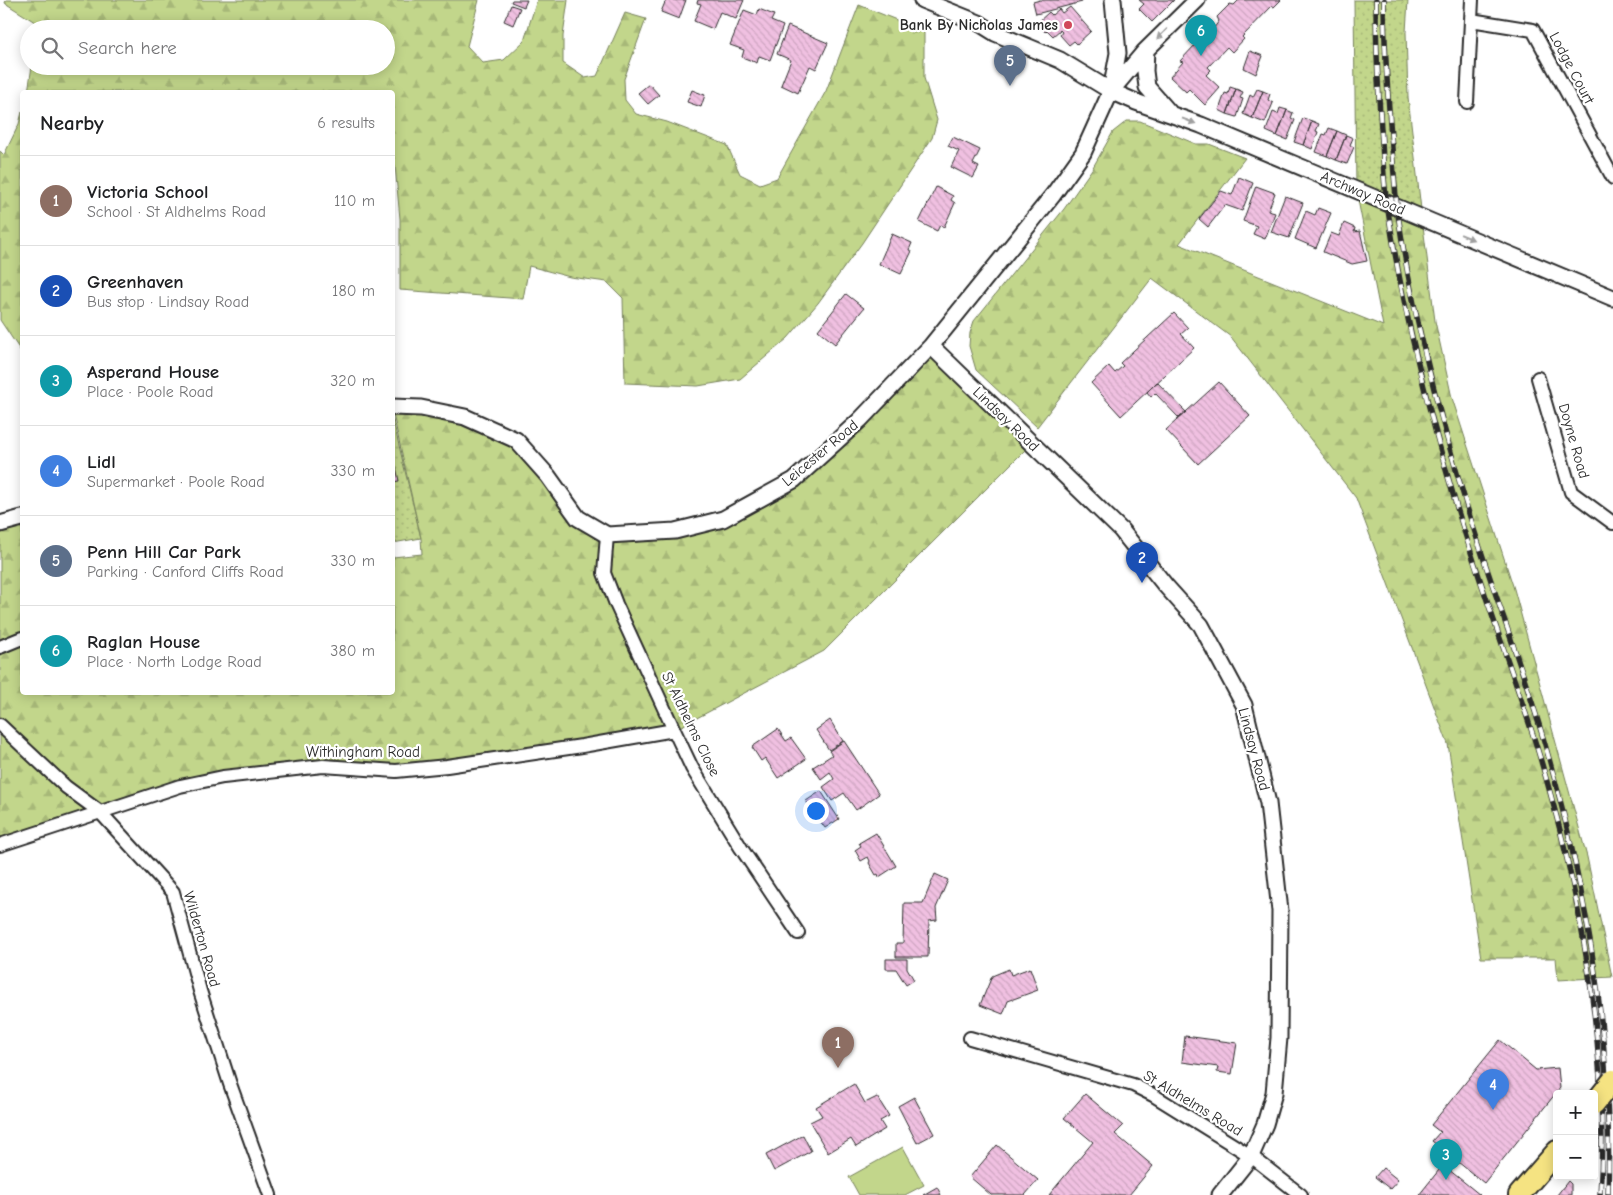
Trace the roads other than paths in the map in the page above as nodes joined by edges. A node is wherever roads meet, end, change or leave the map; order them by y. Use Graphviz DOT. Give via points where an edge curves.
graph roads {
  1 [pos="922,0"];
  2 [pos="1113,0"];
  3 [pos="1197,0"];
  4 [pos="1472,0"];
  5 [pos="1471,20"];
  6 [pos="1146,50"];
  7 [pos="1111,91"];
  8 [pos="1467,102"];
  9 [pos="1169,113"];
  10 [pos="1613,178"];
  11 [pos="1613,298"];
  12 [pos="931,346"];
  13 [pos="1538,378"];
  14 [pos="395,407"];
  15 [pos="20,519"];
  16 [pos="1613,523"];
  17 [pos="0,524"];
  18 [pos="607,535"];
  19 [pos="20,639"];
  20 [pos="0,646"];
  21 [pos="0,725"];
  22 [pos="674,730"];
  23 [pos="100,812"];
  24 [pos="0,844"];
  25 [pos="798,933"];
  26 [pos="970,1038"];
  27 [pos="1613,1080"];
  28 [pos="1598,1099"];
  29 [pos="1251,1156"];
  30 [pos="1553,1156"];
  31 [pos="270,1195"];
  32 [pos="1220,1195"];
  33 [pos="1301,1195"];
  34 [pos="1519,1195"];
  1 -- 7 [label="street, Archway Road" via="1060,60"];
  2 -- 7 [label="street" via="1118,53"];
  3 -- 6 [label="street, one-way"];
  4 -- 5 [label="street"];
  5 -- 8 [label="street"];
  5 -- 10 [label="street, Lodge Court" via="1533,30"];
  6 -- 7 [label="street"];
  6 -- 9 [label="street" via="1147,87"];
  7 -- 9 [label="street, Archway Road"];
  7 -- 12 [label="street, Leicester Road" via="1083,153"];
  9 -- 11 [label="street, Archway Road, one-way"];
  12 -- 18 [label="street, Leicester Road" via="860,420 794,480 723,519 675,531"];
  12 -- 29 [label="street, Lindsay Road" via="1121,530 1201,625 1244,705 1268,803 1280,911 1278,1064 1265,1124"];
  13 -- 16 [label="street, Doyne Road" via="1571,492"];
  14 -- 18 [label="street" via="421,408 465,417 516,440 548,476 578,518"];
  15 -- 17 [label="street"];
  18 -- 22 [label="street, St Aldhelms Close" via="604,573"];
  19 -- 20 [label="street"];
  21 -- 23 [label="street, Wilderton Road" via="66,787"];
  22 -- 23 [label="street, Withingham Road" via="447,766 396,771 323,766 223,777 180,786"];
  22 -- 25 [label="street, St Aldhelms Close" via="692,768 783,915"];
  23 -- 24 [label="street, Withingham Road"];
  23 -- 31 [label="street, Wilderton Road" via="172,892 200,991"];
  26 -- 29 [label="street, St Aldhelms Road" via="1132,1085"];
  27 -- 28 [label="highway, bridge"];
  29 -- 32 [label="street, Lindsay Road"];
  29 -- 33 [label="street, St Aldhelms Road"];
  30 -- 34 [label="highway"];
}
